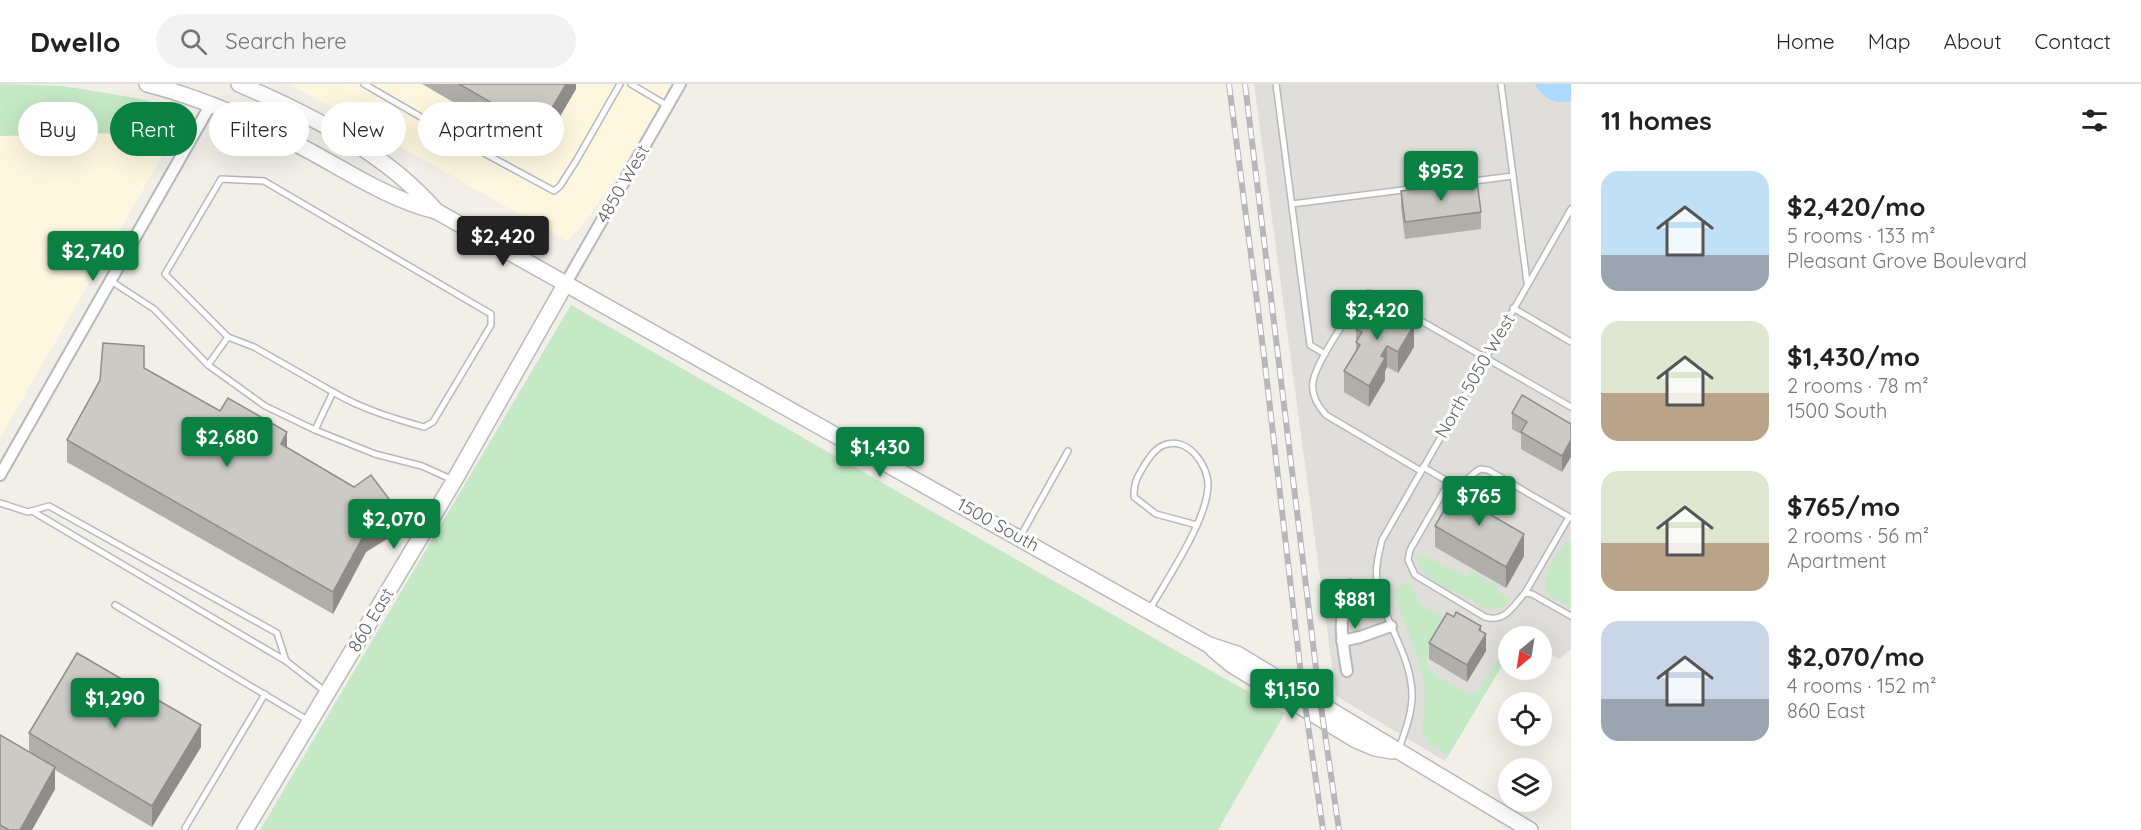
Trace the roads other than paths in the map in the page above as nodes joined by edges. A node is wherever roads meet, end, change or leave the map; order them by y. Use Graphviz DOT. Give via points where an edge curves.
graph roads {
  1 [pos="147,84"];
  2 [pos="239,84"];
  3 [pos="364,84"];
  4 [pos="620,84"];
  5 [pos="631,84"];
  6 [pos="680,84"];
  7 [pos="1276,84"];
  8 [pos="1501,84"];
  9 [pos="209,103"];
  10 [pos="668,106"];
  11 [pos="209,108"];
  12 [pos="309,151"];
  13 [pos="1513,176"];
  14 [pos="1292,204"];
  15 [pos="1571,209"];
  16 [pos="436,211"];
  17 [pos="1565,220"];
  18 [pos="1571,224"];
  19 [pos="110,281"];
  20 [pos="566,283"];
  21 [pos="1527,284"];
  22 [pos="1513,308"];
  23 [pos="228,337"];
  24 [pos="1571,342"];
  25 [pos="1325,354"];
  26 [pos="1485,357"];
  27 [pos="208,365"];
  28 [pos="333,392"];
  29 [pos="1571,407"];
  30 [pos="315,430"];
  31 [pos="1068,451"];
  32 [pos="1422,469"];
  33 [pos="0,475"];
  34 [pos="454,481"];
  35 [pos="1449,482"];
  36 [pos="0,503"];
  37 [pos="32,511"];
  38 [pos="1570,518"];
  39 [pos="1197,525"];
  40 [pos="1020,537"];
  41 [pos="1350,585"];
  42 [pos="1525,593"];
  43 [pos="115,605"];
  44 [pos="1149,610"];
  45 [pos="1571,616"];
  46 [pos="1391,626"];
  47 [pos="1342,640"];
  48 [pos="286,661"];
  49 [pos="1347,671"];
  50 [pos="327,693"];
  51 [pos="265,694"];
  52 [pos="310,722"];
  53 [pos="1397,752"];
  54 [pos="185,830"];
  55 [pos="245,830"];
  56 [pos="1530,830"];
  1 -- 9 [label="street"];
  2 -- 16 [label="street" via="309,118 384,162"];
  3 -- 4 [label="lane" via="554,191"];
  5 -- 10 [label="lane"];
  6 -- 10 [label="street, 4850 West"];
  7 -- 14 [label="lane"];
  8 -- 13 [label="lane"];
  10 -- 20 [label="street, 4850 West"];
  11 -- 19 [label="street"];
  12 -- 16 [label="street" via="392,196"];
  13 -- 14 [label="lane"];
  13 -- 21 [label="lane"];
  14 -- 25 [label="lane" via="1310,345"];
  15 -- 17 [label="lane, North 5050 West"];
  16 -- 20 [label="street, 1500 South"];
  17 -- 18 [label="lane"];
  17 -- 21 [label="lane, North 5050 West"];
  19 -- 27 [label="lane" via="154,309"];
  19 -- 33 [label="street"];
  20 -- 34 [label="street, 860 East"];
  20 -- 40 [label="street, 1500 South"];
  21 -- 22 [label="lane, North 5050 West"];
  22 -- 24 [label="lane"];
  22 -- 26 [label="lane, North 5050 West"];
  23 -- 27 [label="lane"];
  23 -- 28 [label="lane" via="254,347"];
  23 -- 28 [label="lane" via="165,274 221,179 264,181 491,314 491,326 433,422 424,427 353,404"];
  25 -- 26 [label="lane" via="1361,297 1368,293"];
  25 -- 32 [label="lane" via="1312,382 1318,405 1326,415"];
  26 -- 29 [label="lane"];
  26 -- 32 [label="lane, North 5050 West"];
  27 -- 30 [label="lane" via="265,406"];
  28 -- 30 [label="lane"];
  30 -- 34 [label="lane" via="375,454 422,466"];
  31 -- 40 [label="lane"];
  32 -- 35 [label="lane"];
  32 -- 46 [label="lane, North 5050 West" via="1382,540 1377,562 1376,580"];
  34 -- 50 [label="street, 860 East"];
  35 -- 38 [label="lane" via="1464,483 1480,469 1488,470"];
  35 -- 42 [label="lane" via="1410,550 1408,560 1415,575 1493,620 1506,615"];
  36 -- 37 [label="lane"];
  37 -- 48 [label="lane"];
  37 -- 48 [label="lane" via="49,506 277,633"];
  38 -- 42 [label="lane"];
  39 -- 39 [label="lane" via="1208,485 1205,471 1200,459 1186,447 1164,444 1154,450 1134,483 1134,497 1156,514"];
  39 -- 44 [label="lane"];
  40 -- 44 [label="street, 1500 South"];
  41 -- 47 [label="street" via="1341,613"];
  42 -- 45 [label="lane"];
  43 -- 51 [label="lane"];
  44 -- 53 [label="street, 1500 South" via="1356,740"];
  46 -- 47 [label="street"];
  46 -- 53 [label="lane, North 5050 West" via="1412,693 1407,727"];
  47 -- 49 [label="street"];
  48 -- 50 [label="lane"];
  50 -- 52 [label="street, 860 East"];
  51 -- 52 [label="lane"];
  51 -- 54 [label="lane"];
  52 -- 55 [label="street, 860 East"];
  53 -- 56 [label="street, 1500 South"];
}
